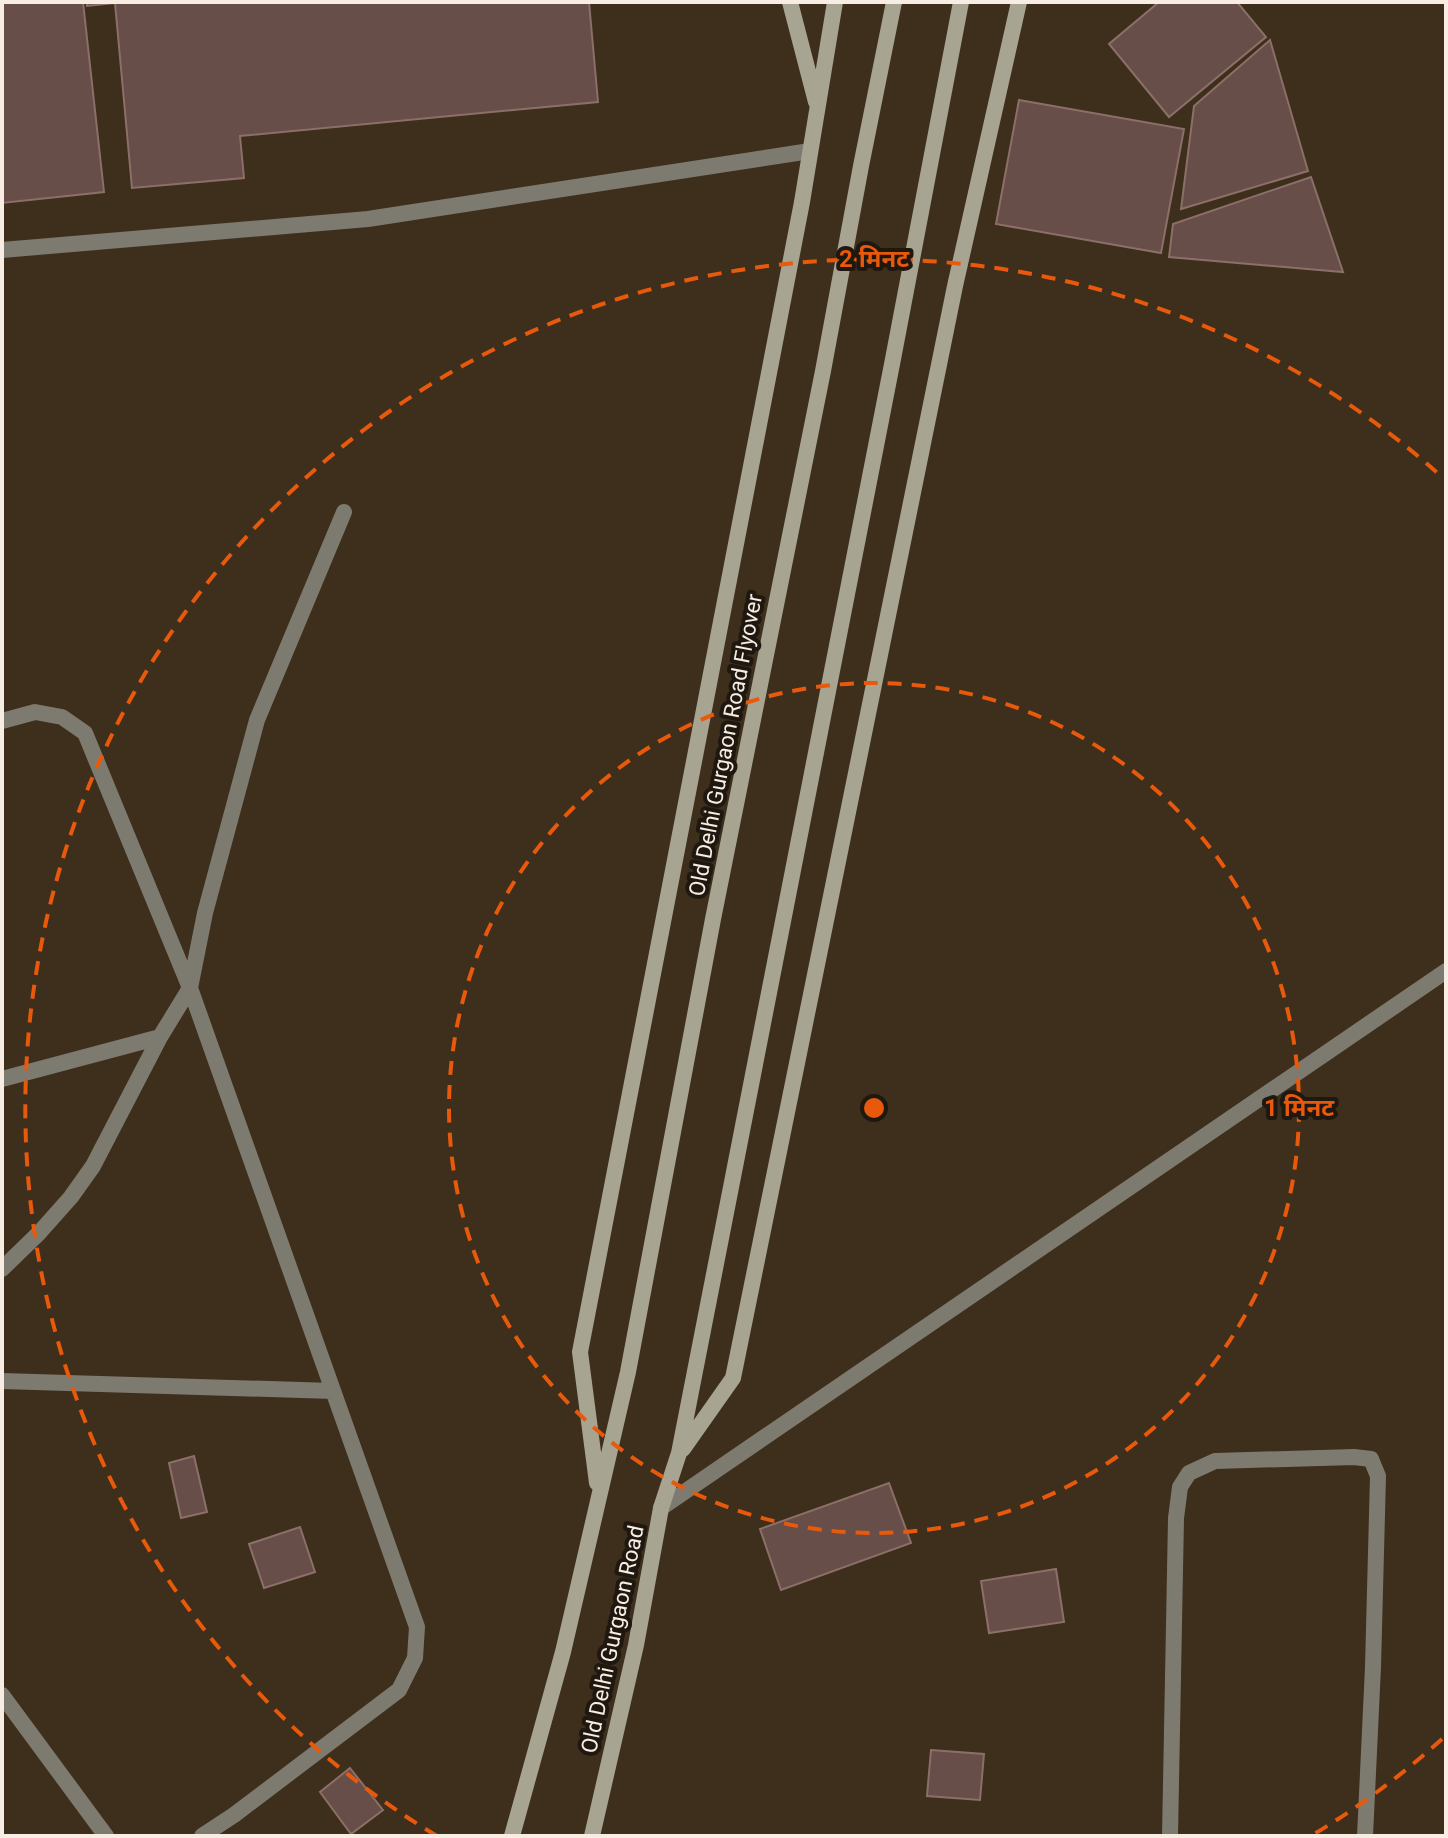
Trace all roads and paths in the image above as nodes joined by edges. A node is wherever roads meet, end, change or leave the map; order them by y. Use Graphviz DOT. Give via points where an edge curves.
graph roads {
  1 [pos="790,2"];
  2 [pos="835,2"];
  3 [pos="894,2"];
  4 [pos="961,2"];
  5 [pos="1019,2"];
  6 [pos="1033,2"];
  7 [pos="1012,30"];
  8 [pos="818,107"];
  9 [pos="810,151"];
  10 [pos="2,250"];
  11 [pos="344,512"];
  12 [pos="2,721"];
  13 [pos="1446,971"];
  14 [pos="190,988"];
  15 [pos="160,1037"];
  16 [pos="2,1079"];
  17 [pos="2,1269"];
  18 [pos="2,1381"];
  19 [pos="333,1391"];
  20 [pos="679,1453"];
  21 [pos="599,1496"];
  22 [pos="661,1508"];
  23 [pos="2,1695"];
  24 [pos="106,1836"];
  25 [pos="202,1836"];
  26 [pos="512,1836"];
  27 [pos="592,1836"];
  28 [pos="1170,1836"];
  29 [pos="1365,1836"];
  1 -- 8 [label="main road"];
  2 -- 8 [label="main road"];
  3 -- 21 [label="main road, Old Delhi Gurgaon Road Flyover" via="628,1372"];
  4 -- 20 [label="main road"];
  5 -- 7 [label="main road"];
  6 -- 7 [label="main road"];
  7 -- 20 [label="main road" via="733,1378"];
  8 -- 9 [label="main road"];
  9 -- 10 [label="street" via="368,219"];
  9 -- 21 [label="main road" via="580,1352"];
  11 -- 14 [label="street" via="257,720"];
  12 -- 14 [label="street" via="35,712 62,717 85,733"];
  13 -- 22 [label="street"];
  14 -- 15 [label="street"];
  14 -- 19 [label="street"];
  15 -- 16 [label="street"];
  15 -- 17 [label="street" via="93,1166 71,1197"];
  18 -- 19 [label="street"];
  19 -- 25 [label="street" via="417,1627 415,1658 399,1690"];
  20 -- 22 [label="main road, Old Delhi Gurgaon Road"];
  21 -- 26 [label="main road, Old Delhi Gurgaon Road"];
  22 -- 27 [label="main road, Old Delhi Gurgaon Road"];
  23 -- 24 [label="street"];
  28 -- 29 [label="street" via="1180,1487 1189,1473 1215,1461 1354,1457 1371,1459 1378,1476"];
}
